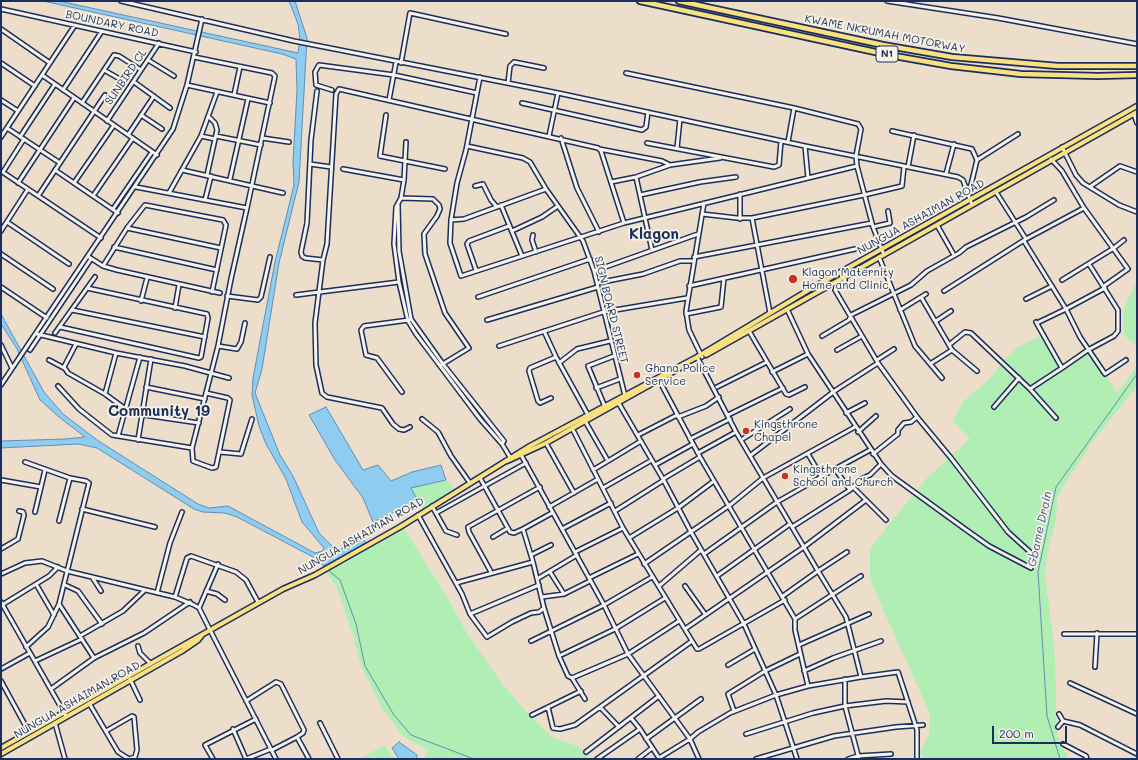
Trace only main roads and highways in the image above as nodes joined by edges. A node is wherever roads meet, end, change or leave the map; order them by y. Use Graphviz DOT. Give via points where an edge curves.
graph roads {
  1 [pos="640,1"];
  2 [pos="680,1"];
  3 [pos="1137,66"];
  4 [pos="1137,75"];
  5 [pos="1137,106"];
  6 [pos="1135,113"];
  7 [pos="700,357"];
  8 [pos="625,398"];
  9 [pos="618,402"];
  10 [pos="520,454"];
  11 [pos="506,461"];
  12 [pos="197,638"];
  13 [pos="1,748"];
  14 [pos="1,754"];
  1 -- 4 [label="highway, KWAME NKRUMAH MOTORWAY / N1" via="945,65 1021,74"];
  2 -- 3 [label="highway, KWAME NKRUMAH MOTORWAY / N1" via="952,58 1058,66"];
  5 -- 7 [label="main road, NUNGUA ASHAIMAN ROAD" via="770,312"];
  6 -- 7 [label="main road, NUNGUA ASHAIMAN ROAD"];
  7 -- 8 [label="main road, NUNGUA ASHAIMAN ROAD"];
  7 -- 8 [label="main road, NUNGUA ASHAIMAN ROAD"];
  8 -- 9 [label="main road, NUNGUA ASHAIMAN ROAD"];
  9 -- 10 [label="main road, NUNGUA ASHAIMAN ROAD" via="588,415"];
  9 -- 10 [label="main road, NUNGUA ASHAIMAN ROAD" via="546,443"];
  10 -- 11 [label="main road, NUNGUA ASHAIMAN ROAD"];
  10 -- 11 [label="main road, NUNGUA ASHAIMAN ROAD"];
  11 -- 12 [label="main road, NUNGUA ASHAIMAN ROAD" via="315,575 283,588"];
  12 -- 13 [label="main road, NUNGUA ASHAIMAN ROAD"];
  12 -- 14 [label="main road, NUNGUA ASHAIMAN ROAD"];
}
